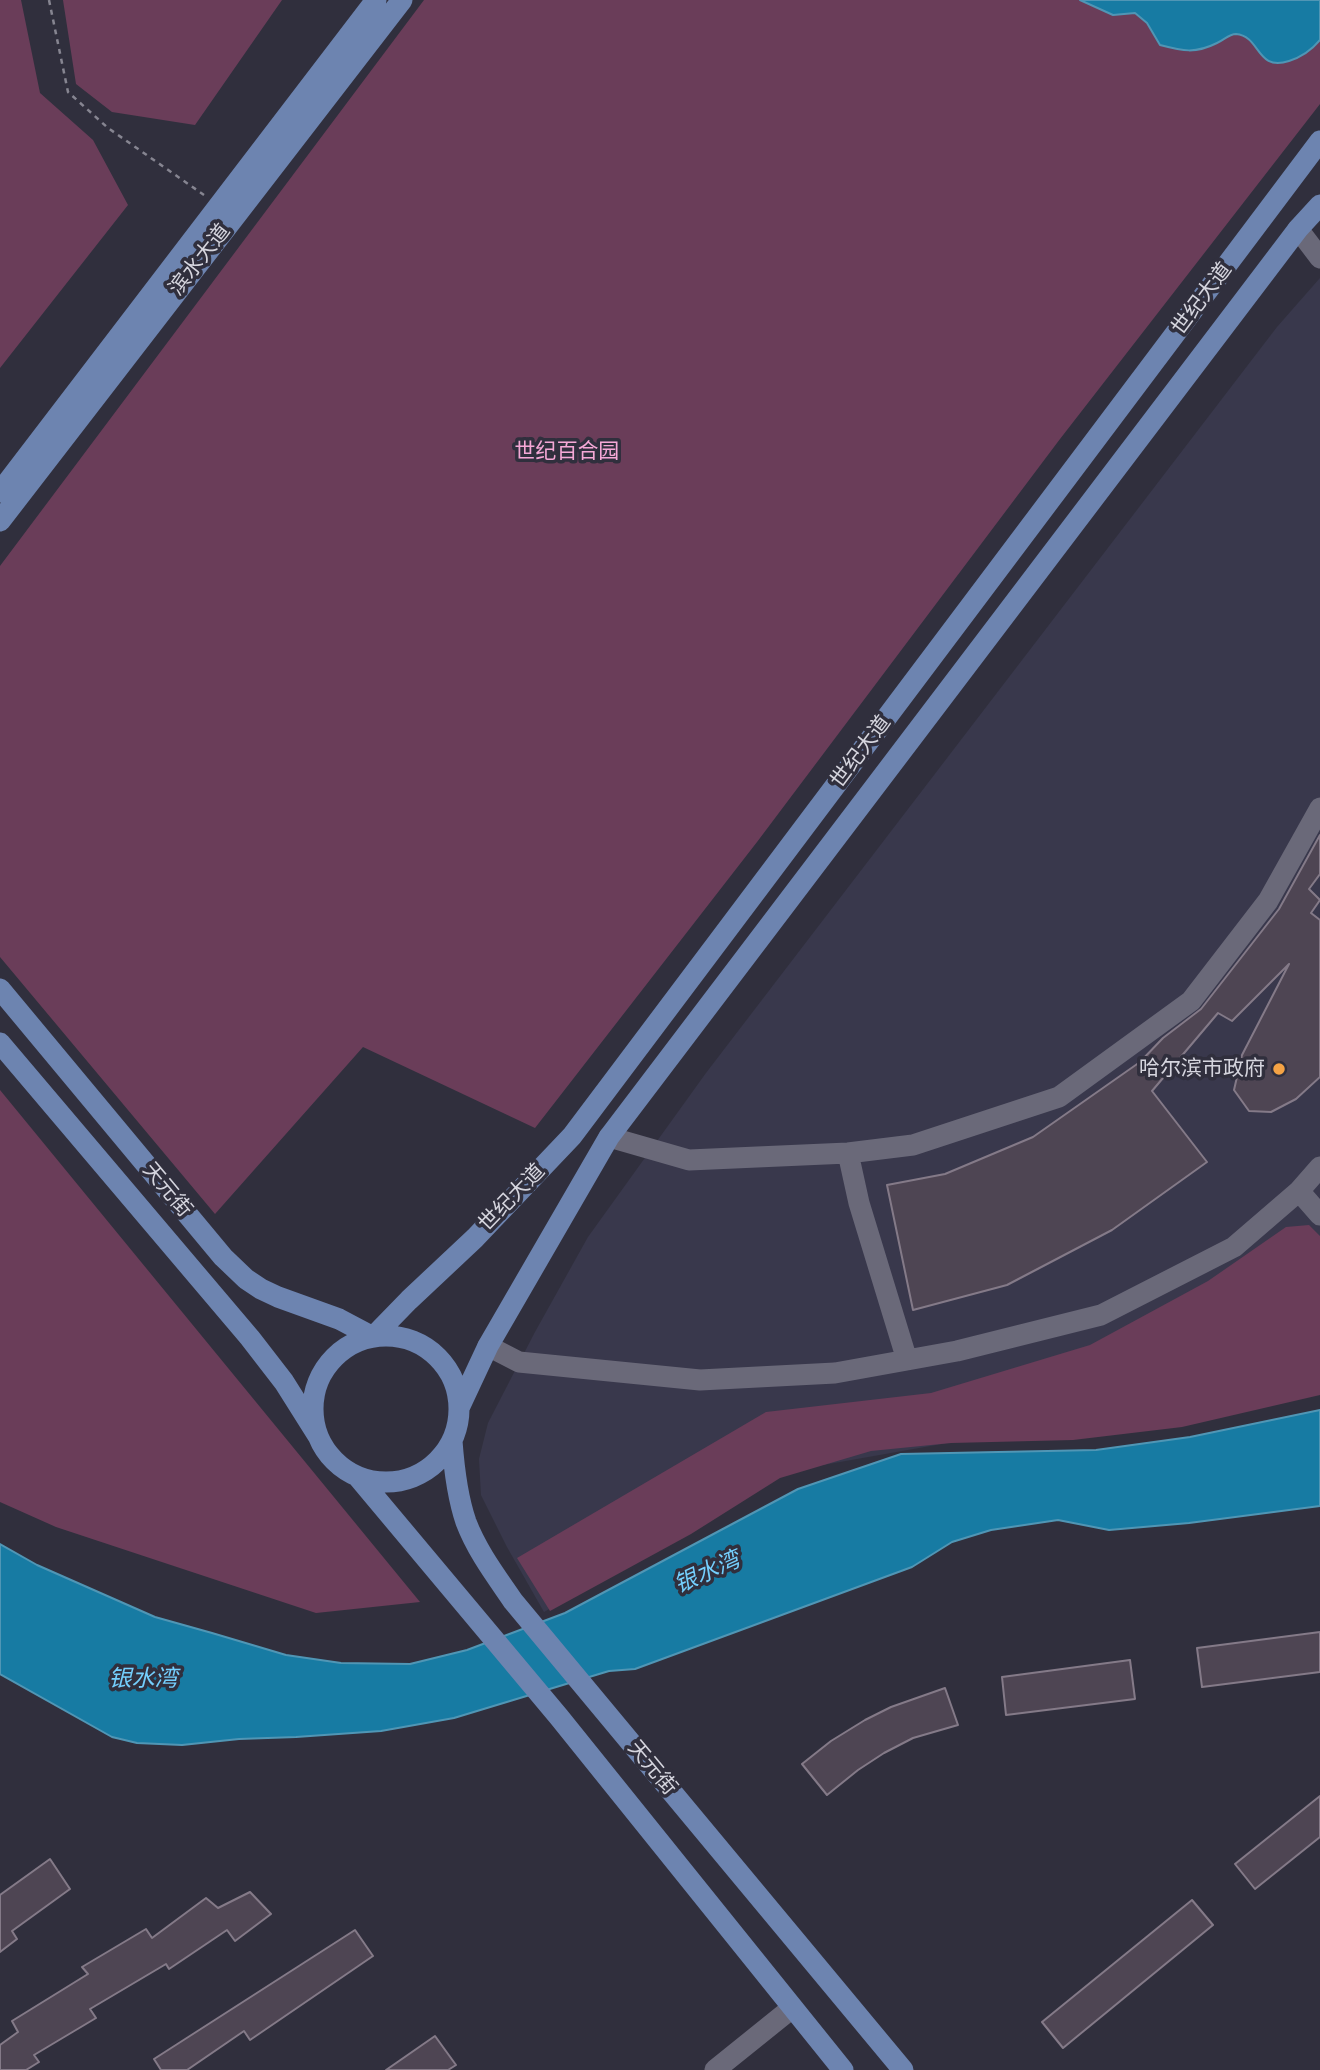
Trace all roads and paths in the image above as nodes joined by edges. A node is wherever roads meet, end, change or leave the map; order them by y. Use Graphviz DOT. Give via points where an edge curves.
graph roads {
  1 [pos="49,0"];
  2 [pos="376,0"];
  3 [pos="402,0"];
  4 [pos="1320,141"];
  5 [pos="218,205"];
  6 [pos="1320,205"];
  7 [pos="1298,229"];
  8 [pos="1320,258"];
  9 [pos="0,492"];
  10 [pos="0,521"];
  11 [pos="1320,808"];
  12 [pos="0,989"];
  13 [pos="0,1043"];
  14 [pos="609,1137"];
  15 [pos="848,1153"];
  16 [pos="1320,1167"];
  17 [pos="1299,1191"];
  18 [pos="1320,1215"];
  19 [pos="373,1337"];
  20 [pos="488,1346"];
  21 [pos="907,1360"];
  22 [pos="459,1408"];
  23 [pos="318,1436"];
  24 [pos="452,1441"];
  25 [pos="358,1477"];
  26 [pos="792,2008"];
  27 [pos="715,2070"];
  28 [pos="843,2070"];
  29 [pos="903,2070"];
  1 -- 5 [label="path" via="68,92 108,128"];
  2 -- 5 [label="main road, 滨水大道"];
  3 -- 10 [label="main road, 滨水大道"];
  4 -- 19 [label="main road, 世纪大道" via="572,1136"];
  5 -- 9 [label="main road, 滨水大道"];
  6 -- 7 [label="main road, 世纪大道"];
  7 -- 8 [label="street"];
  7 -- 14 [label="main road, 世纪大道"];
  11 -- 15 [label="street" via="1268,901 1191,1001 1059,1097 913,1145"];
  12 -- 19 [label="main road, 天元街" via="246,1279"];
  13 -- 23 [label="main road, 天元街" via="250,1338"];
  14 -- 15 [label="street" via="689,1160"];
  14 -- 20 [label="main road, 世纪大道"];
  15 -- 21 [label="street"];
  16 -- 17 [label="street"];
  17 -- 18 [label="street"];
  17 -- 21 [label="street" via="1234,1248 1101,1315"];
  19 -- 22 [label="main road" via="415,1342 433,1353 456,1387"];
  19 -- 23 [label="main road" via="335,1357 322,1374 313,1415"];
  20 -- 21 [label="street" via="519,1362 700,1380 835,1374"];
  20 -- 22 [label="main road, 世纪大道"];
  22 -- 24 [label="main road"];
  23 -- 25 [label="main road" via="341,1467"];
  24 -- 25 [label="main road" via="425,1471 404,1480"];
  24 -- 29 [label="main road, 天元街" via="466,1521 513,1601"];
  25 -- 26 [label="main road, 天元街" via="559,1717"];
  26 -- 27 [label="street"];
  26 -- 28 [label="main road, 天元街"];
}
